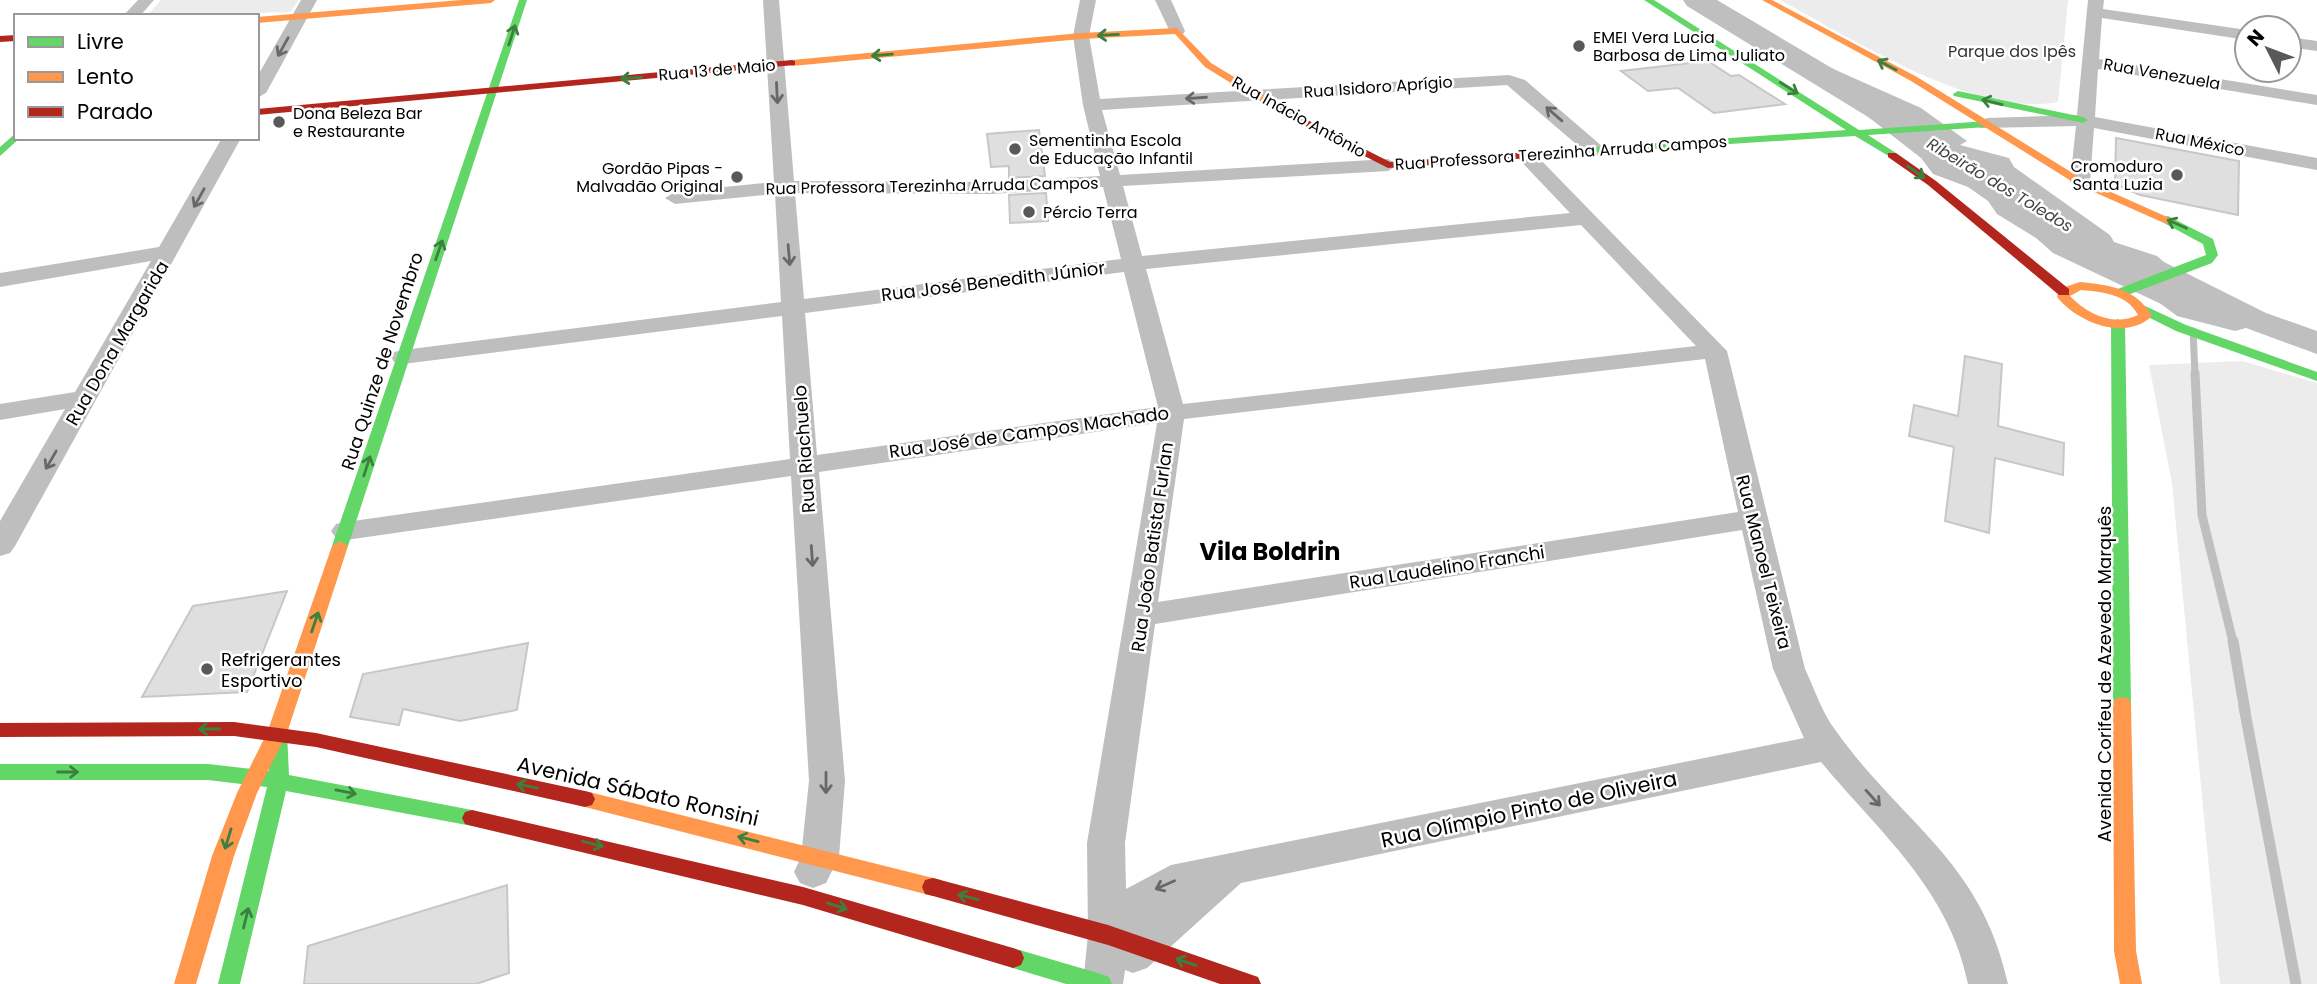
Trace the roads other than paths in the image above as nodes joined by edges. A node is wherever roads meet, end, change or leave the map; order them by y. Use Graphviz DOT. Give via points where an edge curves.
graph roads {
  1 [pos="146,0"];
  2 [pos="309,0"];
  3 [pos="491,0"];
  4 [pos="523,0"];
  5 [pos="771,0"];
  6 [pos="1088,0"];
  7 [pos="1163,0"];
  8 [pos="1648,0"];
  9 [pos="1766,0"];
  10 [pos="2095,6"];
  11 [pos="133,14"];
  12 [pos="300,16"];
  13 [pos="259,20"];
  14 [pos="1177,31"];
  15 [pos="2233,32"];
  16 [pos="1081,36"];
  17 [pos="2089,62"];
  18 [pos="775,64"];
  19 [pos="1914,79"];
  20 [pos="259,89"];
  21 [pos="493,90"];
  22 [pos="1252,94"];
  23 [pos="2317,100"];
  24 [pos="1092,105"];
  25 [pos="259,112"];
  26 [pos="2083,120"];
  27 [pos="1978,125"];
  28 [pos="1860,133"];
  29 [pos="14,136"];
  30 [pos="231,140"];
  31 [pos="1596,151"];
  32 [pos="0,153"];
  33 [pos="1526,156"];
  34 [pos="2317,164"];
  35 [pos="1388,165"];
  36 [pos="1110,182"];
  37 [pos="2080,182"];
  38 [pos="782,187"];
  39 [pos="675,198"];
  40 [pos="1584,218"];
  41 [pos="169,252"];
  42 [pos="1133,264"];
  43 [pos="0,280"];
  44 [pos="2064,292"];
  45 [pos="2122,292"];
  46 [pos="793,306"];
  47 [pos="2075,310"];
  48 [pos="2140,316"];
  49 [pos="2118,323"];
  50 [pos="2087,334"];
  51 [pos="1715,351"];
  52 [pos="403,357"];
  53 [pos="2100,359"];
  54 [pos="2317,377"];
  55 [pos="2120,396"];
  56 [pos="86,398"];
  57 [pos="0,412"];
  58 [pos="1172,413"];
  59 [pos="806,463"];
  60 [pos="1752,519"];
  61 [pos="346,531"];
  62 [pos="0,546"];
  63 [pos="1143,615"];
  64 [pos="0,730"];
  65 [pos="276,733"];
  66 [pos="1828,747"];
  67 [pos="0,772"];
  68 [pos="252,776"];
  69 [pos="279,780"];
  70 [pos="570,795"];
  71 [pos="552,823"];
  72 [pos="820,857"];
  73 [pos="803,896"];
  74 [pos="1125,941"];
  75 [pos="2125,951"];
  76 [pos="185,984"];
  77 [pos="229,984"];
  78 [pos="1103,984"];
  79 [pos="1250,984"];
  80 [pos="1987,984"];
  81 [pos="2114,984"];
  82 [pos="2131,984"];
  1 -- 11 [label="street"];
  2 -- 12 [label="street"];
  3 -- 12 [label="main road"];
  21 -- 4 [label="main road, Rua Quinze de Novembro, one-way"];
  5 -- 18 [label="street, Rua Riachuelo"];
  6 -- 16 [label="street, Rua João Batista Furlan"];
  7 -- 14 [label="street, Rua Inácio Antônio"];
  8 -- 28 [label="main road, one-way"];
  19 -- 9 [label="main road, one-way"];
  10 -- 15 [label="street"];
  10 -- 17 [label="street"];
  12 -- 13 [label="main road"];
  12 -- 20 [label="street, one-way"];
  14 -- 16 [label="main road, Rua 13 de Maio, one-way"];
  14 -- 22 [label="main road, Rua Inácio Antônio" via="1208,65"];
  16 -- 18 [label="main road, Rua 13 de Maio, one-way"];
  16 -- 24 [label="street, Rua João Batista Furlan"];
  17 -- 23 [label="street, Rua Venezuela"];
  17 -- 26 [label="street"];
  18 -- 21 [label="main road, Rua 13 de Maio, one-way"];
  18 -- 38 [label="street, Rua Riachuelo, one-way"];
  26 -- 19 [label="main road, one-way" via="1992,103"];
  19 -- 27 [label="main road"];
  21 -- 25 [label="main road, Rua 13 de Maio"];
  52 -- 21 [label="main road, Rua Quinze de Novembro, one-way"];
  22 -- 24 [label="street, Rua Isidoro Aprígio, one-way"];
  31 -- 22 [label="street, Rua Isidoro Aprígio, one-way" via="1520,84 1509,80"];
  22 -- 35 [label="main road, Rua Inácio Antônio"];
  24 -- 36 [label="street, Rua João Batista Furlan"];
  26 -- 27 [label="street, Rua México"];
  26 -- 34 [label="street, Rua México"];
  26 -- 37 [label="street"];
  27 -- 28 [label="main road"];
  27 -- 37 [label="main road"];
  28 -- 31 [label="main road, Rua Professora Terezinha Arruda Campos"];
  28 -- 44 [label="main road, one-way" via="1932,183"];
  29 -- 32 [label="main road"];
  30 -- 41 [label="street, Rua Dona Margarida, one-way"];
  31 -- 33 [label="main road, Rua Professora Terezinha Arruda Campos"];
  33 -- 35 [label="main road, Rua Professora Terezinha Arruda Campos"];
  33 -- 40 [label="street"];
  35 -- 36 [label="street, Rua Professora Terezinha Arruda Campos"];
  36 -- 38 [label="street, Rua Professora Terezinha Arruda Campos" via="991,188"];
  36 -- 42 [label="street, Rua João Batista Furlan"];
  45 -- 37 [label="main road, one-way" via="2198,264 2212,255 2209,242"];
  38 -- 39 [label="street, Rua Professora Terezinha Arruda Campos"];
  38 -- 46 [label="street, Rua Riachuelo, one-way"];
  40 -- 42 [label="street, Rua José Benedith Júnior"];
  40 -- 51 [label="street"];
  41 -- 43 [label="street"];
  41 -- 56 [label="street, Rua Dona Margarida"];
  42 -- 46 [label="street, Rua José Benedith Júnior"];
  42 -- 58 [label="street, Rua João Batista Furlan"];
  44 -- 45 [label="main road" via="2080,286"];
  44 -- 47 [label="main road"];
  45 -- 48 [label="main road"];
  46 -- 52 [label="street, Rua José Benedith Júnior"];
  46 -- 59 [label="street, Rua Riachuelo"];
  47 -- 49 [label="main road"];
  47 -- 50 [label="main road"];
  48 -- 49 [label="main road"];
  48 -- 54 [label="main road"];
  49 -- 55 [label="main road, Avenida Corifeu de Azevedo Marquês"];
  51 -- 58 [label="street, Rua José de Campos Machado"];
  51 -- 60 [label="street, Rua Manoel Teixeira"];
  61 -- 52 [label="main road, Rua Quinze de Novembro, one-way"];
  53 -- 55 [label="main road, Avenida Corifeu de Azevedo Marquês"];
  55 -- 75 [label="main road, Avenida Corifeu de Azevedo Marquês"];
  56 -- 57 [label="street"];
  56 -- 62 [label="street, Rua Dona Margarida, one-way"];
  58 -- 59 [label="street, Rua José de Campos Machado"];
  58 -- 63 [label="street, Rua João Batista Furlan"];
  59 -- 61 [label="street, Rua José de Campos Machado"];
  59 -- 72 [label="street, Rua Riachuelo, one-way" via="827,781"];
  60 -- 63 [label="street, Rua Laudelino Franchi"];
  60 -- 66 [label="street, Rua Manoel Teixeira" via="1789,669"];
  65 -- 61 [label="main road, Rua Quinze de Novembro, one-way"];
  63 -- 74 [label="street, Rua João Batista Furlan" via="1106,843"];
  65 -- 64 [label="main road, Avenida Sábato Ronsini, one-way" via="234,729"];
  65 -- 68 [label="main road, Rua Quinze de Novembro"];
  65 -- 69 [label="main road, Rua Quinze de Novembro"];
  70 -- 65 [label="main road, Avenida Sábato Ronsini, one-way"];
  66 -- 74 [label="street, Rua Olímpio Pinto de Oliveira" via="1231,870"];
  66 -- 80 [label="street, Rua Manoel Teixeira, one-way" via="1958,901 1978,940"];
  67 -- 68 [label="main road, one-way"];
  68 -- 69 [label="main road"];
  68 -- 76 [label="main road, Rua Quinze de Novembro, one-way" via="232,826"];
  69 -- 71 [label="main road, one-way"];
  77 -- 69 [label="main road, Rua Quinze de Novembro, one-way"];
  70 -- 71 [label="main road"];
  72 -- 70 [label="main road, Avenida Sábato Ronsini, one-way"];
  71 -- 73 [label="main road, one-way"];
  72 -- 73 [label="street, Rua Riachuelo"];
  74 -- 72 [label="main road, Avenida Sábato Ronsini, one-way"];
  73 -- 78 [label="main road, one-way"];
  74 -- 78 [label="street, Rua João Batista Furlan"];
  79 -- 74 [label="main road, Avenida Sábato Ronsini, one-way"];
  75 -- 81 [label="main road, Avenida Corifeu de Azevedo Marquês"];
  75 -- 82 [label="main road, Avenida Corifeu de Azevedo Marquês"];
}
